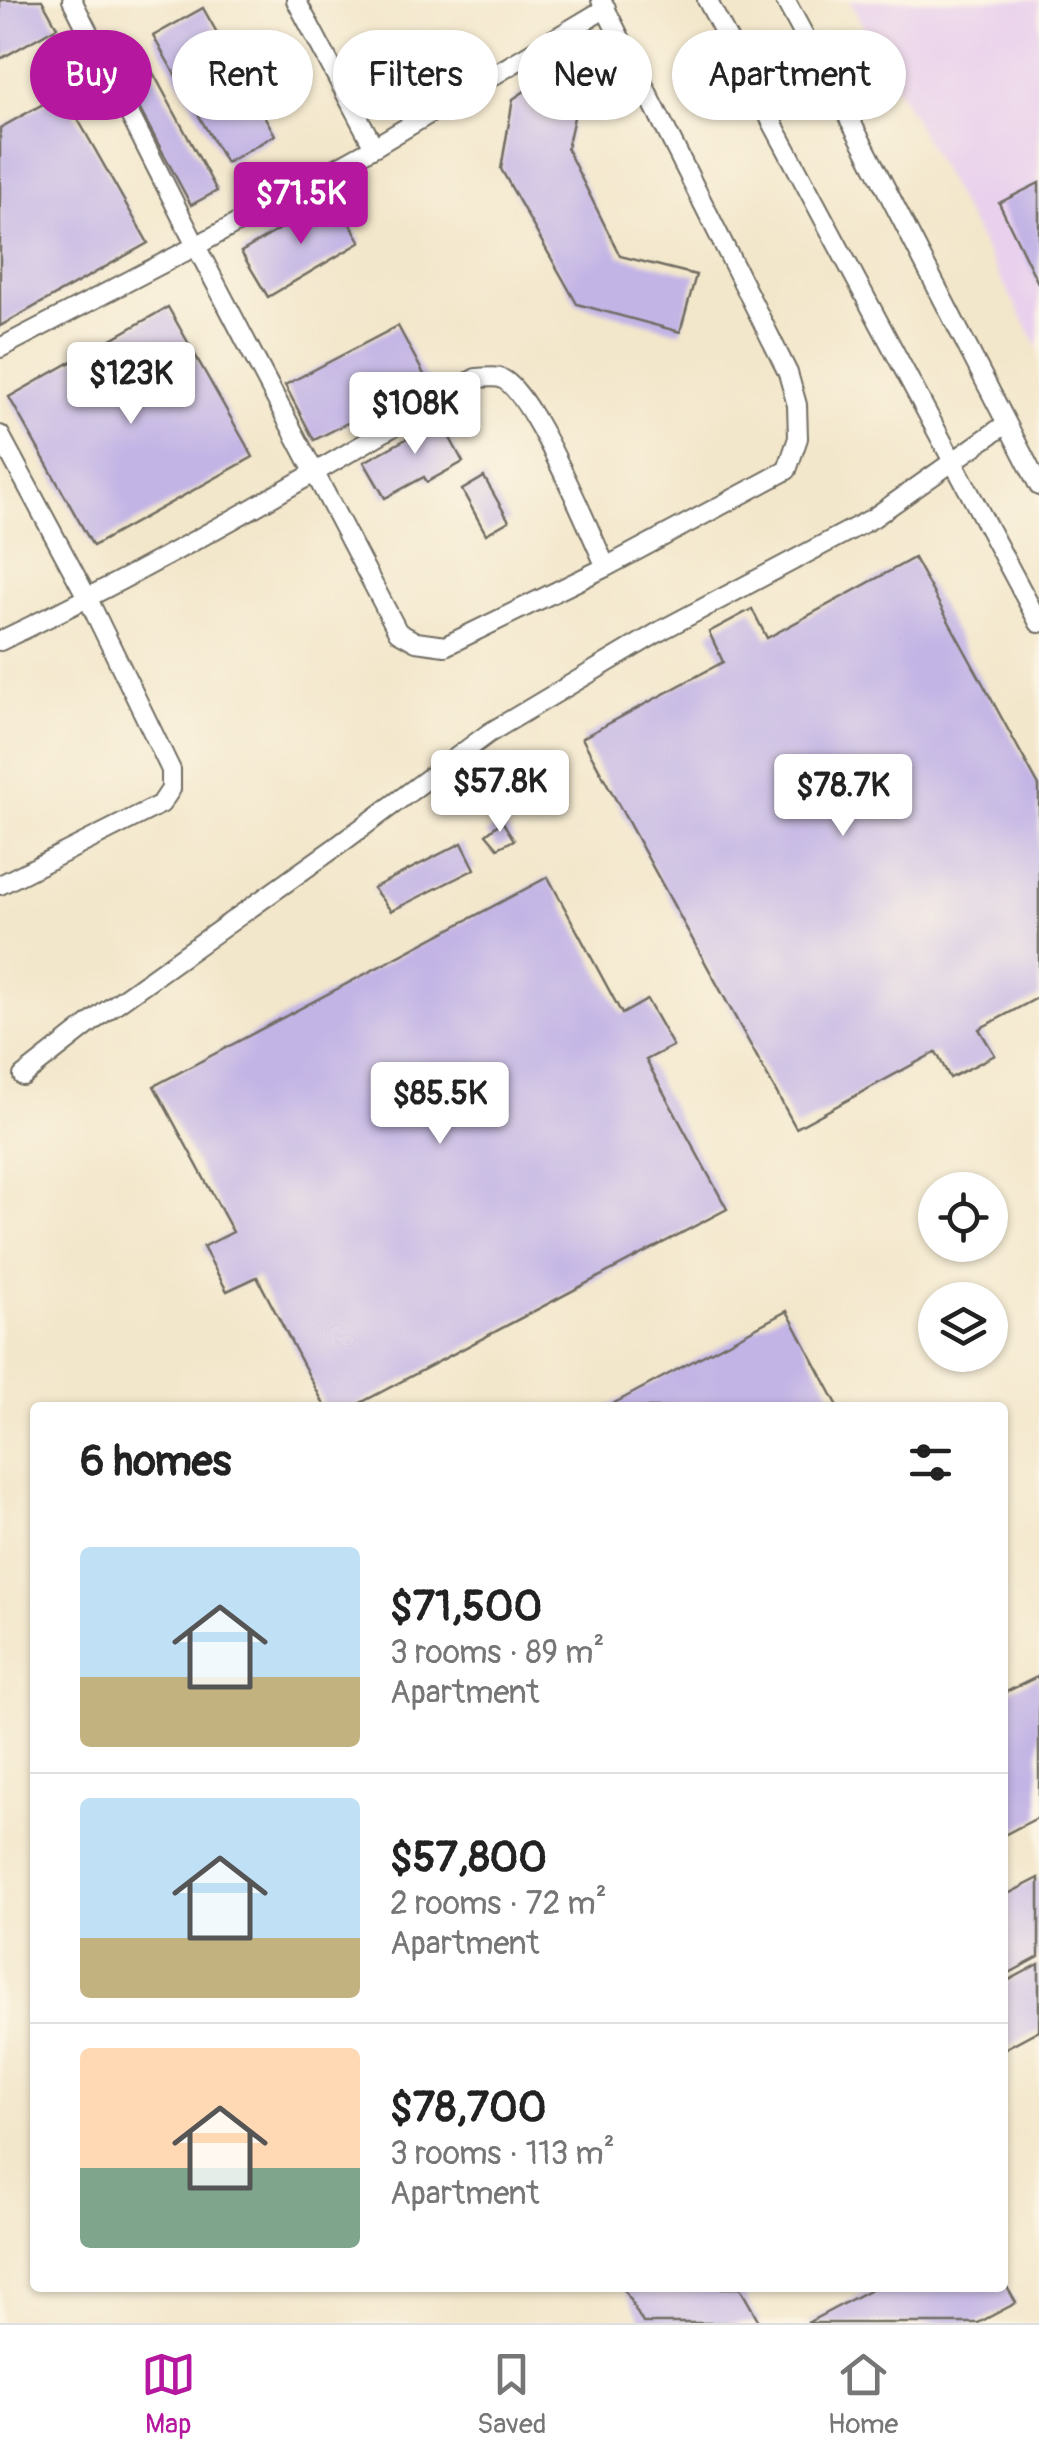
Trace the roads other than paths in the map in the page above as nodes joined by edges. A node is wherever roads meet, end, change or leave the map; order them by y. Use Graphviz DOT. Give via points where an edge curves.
graph roads {
  1 [pos="72,0"];
  2 [pos="296,0"];
  3 [pos="707,0"];
  4 [pos="784,0"];
  5 [pos="604,4"];
  6 [pos="374,147"];
  7 [pos="196,246"];
  8 [pos="0,348"];
  9 [pos="1006,424"];
  10 [pos="0,435"];
  11 [pos="954,460"];
  12 [pos="316,472"];
  13 [pos="1039,486"];
  14 [pos="606,567"];
  15 [pos="88,599"];
  16 [pos="1039,623"];
  17 [pos="0,641"];
  18 [pos="0,884"];
  19 [pos="23,1076"];
  1 -- 7 [label="lane"];
  2 -- 6 [label="lane"];
  3 -- 11 [label="lane"];
  4 -- 9 [label="lane"];
  5 -- 6 [label="lane"];
  5 -- 14 [label="lane" via="788,373 798,438 787,470"];
  6 -- 7 [label="lane"];
  7 -- 8 [label="lane"];
  7 -- 12 [label="lane"];
  9 -- 11 [label="lane"];
  9 -- 13 [label="lane"];
  10 -- 15 [label="lane"];
  11 -- 16 [label="lane"];
  11 -- 19 [label="lane" via="873,518 662,630 489,734"];
  12 -- 14 [label="lane" via="398,632 416,642 444,646"];
  12 -- 14 [label="lane" via="476,378 501,378 534,414"];
  12 -- 15 [label="lane"];
  15 -- 17 [label="lane"];
  15 -- 18 [label="lane" via="171,770 171,789 162,804"];
}
